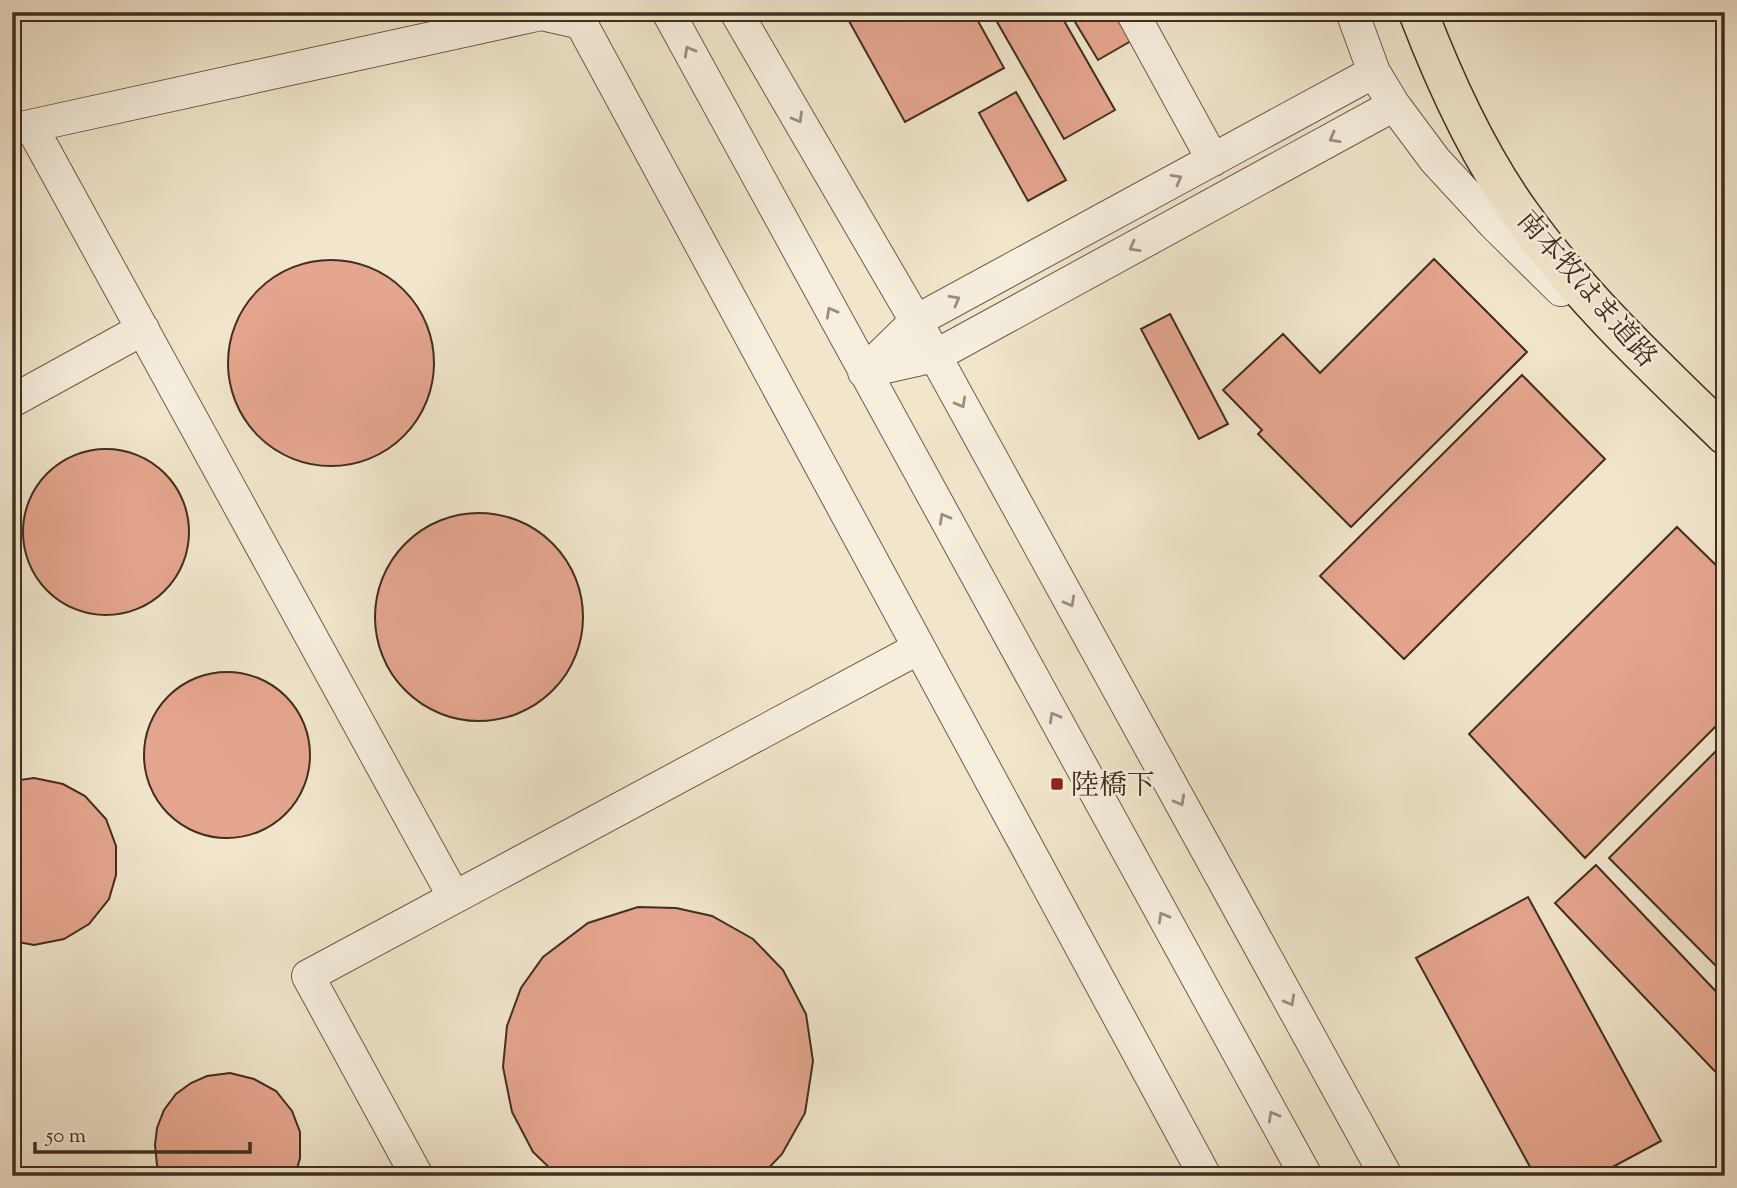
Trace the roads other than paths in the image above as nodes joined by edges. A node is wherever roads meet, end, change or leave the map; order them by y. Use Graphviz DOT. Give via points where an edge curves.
graph roads {
  1 [pos="668,12"];
  2 [pos="736,12"];
  3 [pos="1132,12"];
  4 [pos="1353,12"];
  5 [pos="1418,12"];
  6 [pos="1430,12"];
  7 [pos="1374,72"];
  8 [pos="1394,105"];
  9 [pos="22,128"];
  10 [pos="1213,160"];
  11 [pos="916,321"];
  12 [pos="143,329"];
  13 [pos="935,356"];
  14 [pos="864,372"];
  15 [pos="12,401"];
  16 [pos="1725,418"];
  17 [pos="1725,435"];
  18 [pos="1725,456"];
  19 [pos="919,648"];
  20 [pos="454,897"];
  21 [pos="416,1176"];
  22 [pos="1205,1176"];
  23 [pos="1306,1176"];
  24 [pos="1386,1176"];
  14 -- 1 [label="street, one-way"];
  2 -- 11 [label="street, one-way"];
  3 -- 10 [label="street"];
  4 -- 7 [label="street"];
  5 -- 17 [label="highway, 南本牧はま道路" via="1453,93 1521,215 1592,300"];
  6 -- 16 [label="highway, 南本牧はま道路" via="1489,141 1530,208 1592,284"];
  7 -- 8 [label="street"];
  7 -- 10 [label="street"];
  8 -- 13 [label="street, one-way"];
  8 -- 18 [label="street" via="1435,160 1494,224"];
  9 -- 12 [label="street"];
  9 -- 19 [label="street" via="541,14 581,23"];
  11 -- 10 [label="street, one-way"];
  11 -- 13 [label="street"];
  11 -- 14 [label="street"];
  12 -- 15 [label="street"];
  12 -- 20 [label="street"];
  13 -- 14 [label="street"];
  13 -- 24 [label="street, one-way"];
  23 -- 14 [label="street, one-way"];
  19 -- 20 [label="street"];
  19 -- 22 [label="street"];
  20 -- 21 [label="street" via="308,976"];
}
